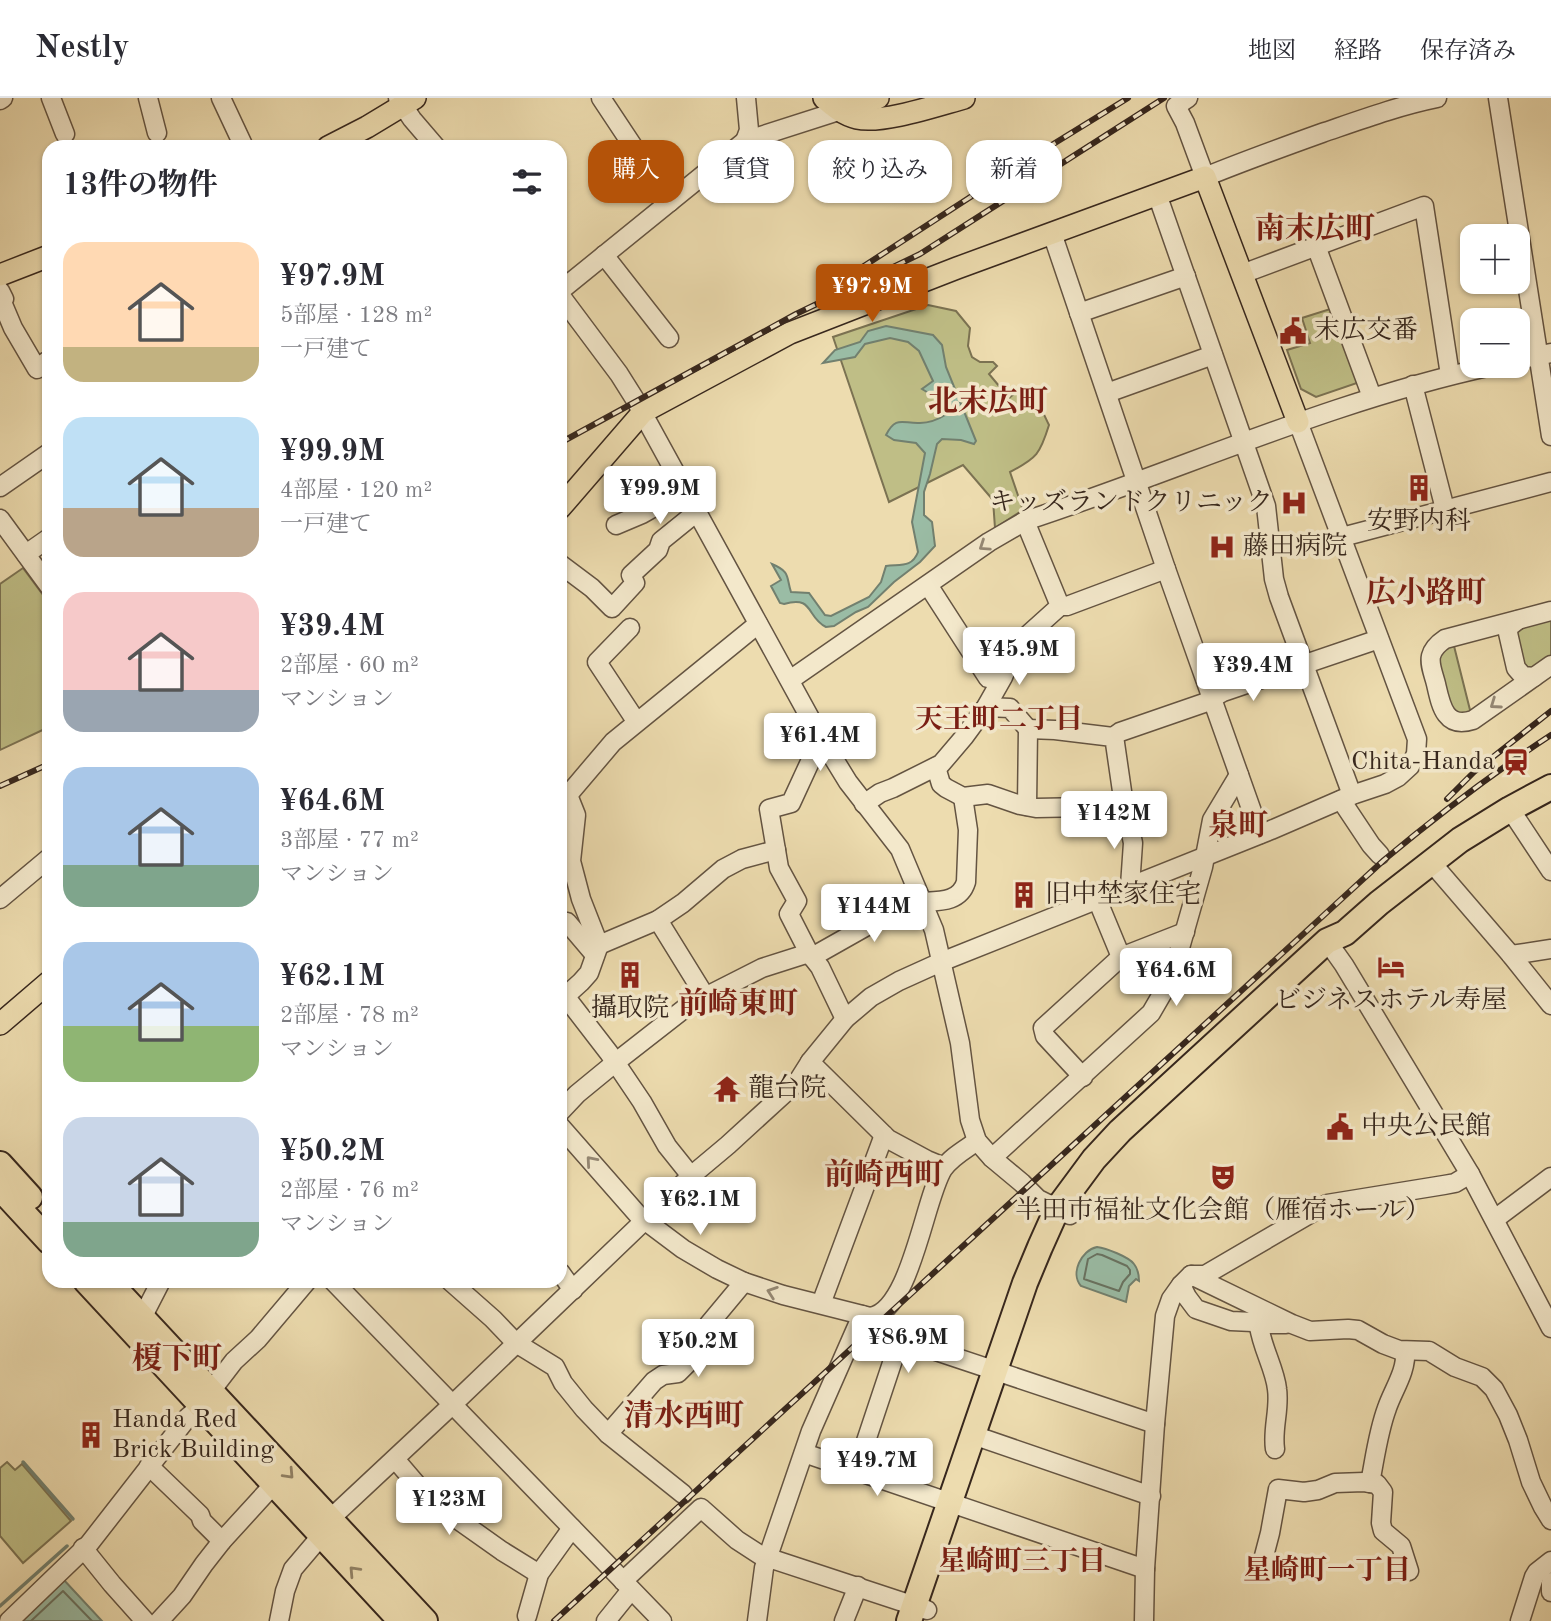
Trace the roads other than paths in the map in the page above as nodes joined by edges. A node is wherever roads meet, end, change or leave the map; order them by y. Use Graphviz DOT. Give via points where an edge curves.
graph roads {
  1 [pos="51,98"];
  2 [pos="148,98"];
  3 [pos="221,98"];
  4 [pos="601,98"];
  5 [pos="746,98"];
  6 [pos="964,98"];
  7 [pos="1188,98"];
  8 [pos="1437,98"];
  9 [pos="1498,98"];
  10 [pos="405,101"];
  11 [pos="851,101"];
  12 [pos="1409,101"];
  13 [pos="158,133"];
  14 [pos="65,134"];
  15 [pos="241,140"];
  16 [pos="342,140"];
  17 [pos="430,140"];
  18 [pos="629,140"];
  19 [pos="745,140"];
  20 [pos="748,140"];
  21 [pos="1205,177"];
  22 [pos="698,179"];
  23 [pos="684,191"];
  24 [pos="1157,194"];
  25 [pos="669,203"];
  26 [pos="1052,233"];
  27 [pos="1316,246"];
  28 [pos="604,255"];
  29 [pos="42,259"];
  30 [pos="1242,274"];
  31 [pos="0,275"];
  32 [pos="1186,275"];
  33 [pos="567,287"];
  34 [pos="0,290"];
  35 [pos="567,303"];
  36 [pos="1079,313"];
  37 [pos="669,338"];
  38 [pos="1545,354"];
  39 [pos="1213,355"];
  40 [pos="42,365"];
  41 [pos="1460,373"];
  42 [pos="1450,375"];
  43 [pos="1413,385"];
  44 [pos="1107,393"];
  45 [pos="1372,397"];
  46 [pos="643,412"];
  47 [pos="1298,422"];
  48 [pos="1551,436"];
  49 [pos="1244,442"];
  50 [pos="42,458"];
  51 [pos="1136,481"];
  52 [pos="1551,481"];
  53 [pos="0,487"];
  54 [pos="686,489"];
  55 [pos="567,500"];
  56 [pos="1445,509"];
  57 [pos="698,511"];
  58 [pos="0,519"];
  59 [pos="1025,521"];
  60 [pos="616,526"];
  61 [pos="1342,537"];
  62 [pos="42,543"];
  63 [pos="26,554"];
  64 [pos="567,569"];
  65 [pos="1166,569"];
  66 [pos="42,576"];
  67 [pos="928,585"];
  68 [pos="1060,606"];
  69 [pos="1551,611"];
  70 [pos="1518,620"];
  71 [pos="758,624"];
  72 [pos="630,628"];
  73 [pos="1378,639"];
  74 [pos="1304,664"];
  75 [pos="1551,665"];
  76 [pos="1534,677"];
  77 [pos="988,678"];
  78 [pos="790,681"];
  79 [pos="1211,699"];
  80 [pos="986,708"];
  81 [pos="636,722"];
  82 [pos="1028,729"];
  83 [pos="1113,737"];
  84 [pos="821,738"];
  85 [pos="936,767"];
  86 [pos="1238,775"];
  87 [pos="1551,787"];
  88 [pos="567,788"];
  89 [pos="567,797"];
  90 [pos="963,797"];
  91 [pos="1346,797"];
  92 [pos="864,804"];
  93 [pos="1027,806"];
  94 [pos="1510,809"];
  95 [pos="1127,814"];
  96 [pos="1260,834"];
  97 [pos="776,850"];
  98 [pos="1206,855"];
  99 [pos="1380,855"];
  100 [pos="1431,862"];
  101 [pos="42,864"];
  102 [pos="1551,870"];
  103 [pos="1130,886"];
  104 [pos="0,899"];
  105 [pos="1097,899"];
  106 [pos="922,900"];
  107 [pos="586,914"];
  108 [pos="658,920"];
  109 [pos="567,924"];
  110 [pos="567,927"];
  111 [pos="1185,932"];
  112 [pos="1336,942"];
  113 [pos="1551,949"];
  114 [pos="597,950"];
  115 [pos="810,955"];
  116 [pos="1511,955"];
  117 [pos="1121,957"];
  118 [pos="941,962"];
  119 [pos="42,989"];
  120 [pos="567,995"];
  121 [pos="705,996"];
  122 [pos="567,1004"];
  123 [pos="1551,1005"];
  124 [pos="845,1018"];
  125 [pos="0,1024"];
  126 [pos="616,1062"];
  127 [pos="810,1062"];
  128 [pos="1083,1077"];
  129 [pos="567,1105"];
  130 [pos="567,1134"];
  131 [pos="884,1135"];
  132 [pos="977,1141"];
  133 [pos="992,1158"];
  134 [pos="0,1164"];
  135 [pos="944,1167"];
  136 [pos="1470,1174"];
  137 [pos="691,1176"];
  138 [pos="1551,1177"];
  139 [pos="0,1188"];
  140 [pos="42,1209"];
  141 [pos="1063,1212"];
  142 [pos="1494,1219"];
  143 [pos="645,1221"];
  144 [pos="42,1233"];
  145 [pos="1186,1280"];
  146 [pos="567,1282"];
  147 [pos="744,1282"];
  148 [pos="93,1288"];
  149 [pos="114,1288"];
  150 [pos="157,1288"];
  151 [pos="301,1288"];
  152 [pos="340,1288"];
  153 [pos="458,1288"];
  154 [pos="573,1290"];
  155 [pos="821,1304"];
  156 [pos="862,1315"];
  157 [pos="142,1318"];
  158 [pos="1292,1324"];
  159 [pos="1259,1326"];
  160 [pos="1551,1328"];
  161 [pos="516,1343"];
  162 [pos="1405,1351"];
  163 [pos="1002,1373"];
  164 [pos="206,1399"];
  165 [pos="452,1405"];
  166 [pos="1155,1424"];
  167 [pos="608,1434"];
  168 [pos="980,1437"];
  169 [pos="1275,1449"];
  170 [pos="804,1452"];
  171 [pos="395,1459"];
  172 [pos="149,1466"];
  173 [pos="856,1471"];
  174 [pos="1370,1483"];
  175 [pos="274,1484"];
  176 [pos="683,1494"];
  177 [pos="1151,1496"];
  178 [pos="956,1506"];
  179 [pos="1551,1520"];
  180 [pos="326,1527"];
  181 [pos="572,1528"];
  182 [pos="222,1541"];
  183 [pos="83,1548"];
  184 [pos="768,1556"];
  185 [pos="1264,1556"];
  186 [pos="1551,1560"];
  187 [pos="1145,1569"];
  188 [pos="1409,1571"];
  189 [pos="539,1574"];
  190 [pos="1551,1583"];
  191 [pos="627,1585"];
  192 [pos="858,1586"];
  193 [pos="1551,1592"];
  194 [pos="919,1615"];
  195 [pos="527,1616"];
  196 [pos="280,1620"];
  197 [pos="9,1621"];
  198 [pos="145,1621"];
  199 [pos="159,1621"];
  200 [pos="401,1621"];
  201 [pos="425,1621"];
  202 [pos="606,1621"];
  203 [pos="662,1621"];
  204 [pos="757,1621"];
  205 [pos="844,1621"];
  206 [pos="1144,1621"];
  207 [pos="1520,1621"];
  1 -- 14 [label="street"];
  2 -- 13 [label="street"];
  3 -- 15 [label="street"];
  4 -- 18 [label="street"];
  5 -- 19 [label="street"];
  6 -- 11 [label="main road" via="871,120 856,118"];
  7 -- 21 [label="street" via="1177,106"];
  8 -- 12 [label="street"];
  9 -- 38 [label="street"];
  10 -- 16 [label="main road"];
  10 -- 17 [label="street" via="412,119"];
  11 -- 20 [label="street"];
  12 -- 21 [label="street"];
  21 -- 24 [label="main road"];
  21 -- 30 [label="main road"];
  22 -- 23 [label="street"];
  24 -- 26 [label="main road"];
  24 -- 32 [label="street"];
  25 -- 28 [label="street"];
  26 -- 36 [label="street"];
  26 -- 46 [label="main road" via="790,333"];
  27 -- 30 [label="street"];
  27 -- 42 [label="street" via="1424,206"];
  27 -- 45 [label="street"];
  28 -- 33 [label="street"];
  28 -- 37 [label="street"];
  29 -- 31 [label="main road"];
  30 -- 47 [label="main road"];
  32 -- 36 [label="street"];
  32 -- 39 [label="street"];
  34 -- 40 [label="street" via="13,328 37,369"];
  35 -- 46 [label="street"];
  36 -- 44 [label="street"];
  38 -- 48 [label="street"];
  39 -- 44 [label="street"];
  39 -- 49 [label="street"];
  41 -- 42 [label="street"];
  42 -- 43 [label="street"];
  43 -- 45 [label="street"];
  43 -- 56 [label="street"];
  44 -- 51 [label="street"];
  45 -- 47 [label="street"];
  46 -- 54 [label="street"];
  46 -- 55 [label="main road"];
  47 -- 49 [label="street"];
  47 -- 61 [label="street"];
  49 -- 51 [label="street"];
  49 -- 74 [label="street" via="1266,506 1277,588"];
  50 -- 53 [label="street"];
  51 -- 59 [label="street"];
  51 -- 65 [label="street"];
  52 -- 56 [label="street"];
  54 -- 57 [label="street"];
  54 -- 60 [label="street"];
  56 -- 61 [label="street"];
  57 -- 64 [label="street" via="661,541 658,550 631,575 635,583 612,608"];
  57 -- 71 [label="street"];
  58 -- 63 [label="street"];
  59 -- 67 [label="street, one-way"];
  59 -- 68 [label="street"];
  61 -- 73 [label="street"];
  62 -- 63 [label="street"];
  63 -- 66 [label="street"];
  65 -- 68 [label="street"];
  65 -- 79 [label="street"];
  67 -- 77 [label="street"];
  67 -- 78 [label="street"];
  68 -- 80 [label="street" via="1014,650"];
  69 -- 70 [label="street"];
  70 -- 76 [label="street" via="1508,633 1517,668 1523,676"];
  76 -- 70 [label="street, one-way" via="1464,723 1455,722 1441,706 1430,662 1438,644"];
  71 -- 78 [label="street"];
  71 -- 81 [label="street"];
  72 -- 81 [label="street" via="597,662"];
  73 -- 74 [label="street"];
  73 -- 91 [label="street" via="1417,739 1416,754 1398,777"];
  74 -- 79 [label="street"];
  74 -- 91 [label="street"];
  75 -- 76 [label="street"];
  78 -- 84 [label="street"];
  79 -- 83 [label="street"];
  79 -- 86 [label="street"];
  80 -- 82 [label="street" via="1010,708"];
  80 -- 85 [label="street"];
  81 -- 88 [label="street"];
  82 -- 83 [label="street"];
  82 -- 93 [label="street"];
  83 -- 95 [label="street"];
  84 -- 92 [label="street"];
  84 -- 97 [label="street" via="791,803 769,809"];
  85 -- 90 [label="street" via="941,784"];
  85 -- 92 [label="street"];
  86 -- 96 [label="street"];
  86 -- 98 [label="street" via="1212,820"];
  87 -- 94 [label="highway"];
  89 -- 107 [label="street" via="576,815 570,861"];
  90 -- 93 [label="street" via="988,794"];
  90 -- 106 [label="street" via="968,830 964,888 948,900"];
  91 -- 96 [label="street"];
  91 -- 99 [label="street"];
  92 -- 106 [label="street" via="900,849"];
  93 -- 95 [label="street" via="1088,807"];
  94 -- 100 [label="highway"];
  94 -- 102 [label="street"];
  95 -- 103 [label="street" via="1133,843"];
  96 -- 98 [label="street"];
  97 -- 108 [label="street" via="723,869"];
  97 -- 115 [label="street" via="779,869 797,901 789,914"];
  98 -- 103 [label="street"];
  98 -- 111 [label="street"];
  100 -- 112 [label="highway"];
  100 -- 116 [label="street"];
  101 -- 104 [label="street"];
  103 -- 105 [label="street"];
  105 -- 117 [label="street"];
  105 -- 118 [label="street"];
  106 -- 115 [label="street"];
  106 -- 118 [label="street"];
  107 -- 109 [label="street"];
  107 -- 114 [label="street"];
  108 -- 114 [label="street"];
  108 -- 121 [label="street"];
  110 -- 114 [label="street"];
  111 -- 117 [label="street"];
  111 -- 128 [label="street" via="1169,982 1151,1013"];
  112 -- 136 [label="street"];
  112 -- 141 [label="highway" via="1120,1131 1094,1159"];
  113 -- 116 [label="street"];
  114 -- 120 [label="street" via="589,973"];
  115 -- 121 [label="street" via="762,968"];
  115 -- 124 [label="street"];
  116 -- 123 [label="street"];
  117 -- 128 [label="street" via="1043,1028 1045,1036"];
  118 -- 124 [label="street" via="899,981"];
  118 -- 132 [label="street"];
  119 -- 125 [label="main road"];
  121 -- 126 [label="street"];
  122 -- 126 [label="street"];
  124 -- 127 [label="street"];
  126 -- 129 [label="street"];
  126 -- 137 [label="street" via="667,1146"];
  127 -- 131 [label="street"];
  127 -- 137 [label="street" via="798,1081"];
  128 -- 133 [label="street"];
  143 -- 130 [label="street, one-way"];
  131 -- 135 [label="street"];
  131 -- 155 [label="street"];
  132 -- 133 [label="street"];
  132 -- 135 [label="street"];
  133 -- 141 [label="street" via="1038,1199"];
  134 -- 140 [label="highway"];
  135 -- 156 [label="street" via="897,1294 875,1317"];
  136 -- 142 [label="street"];
  136 -- 145 [label="street" via="1444,1185 1327,1204 1205,1275"];
  137 -- 143 [label="street"];
  138 -- 142 [label="street"];
  139 -- 144 [label="highway"];
  141 -- 163 [label="highway" via="1025,1283"];
  142 -- 160 [label="street"];
  143 -- 147 [label="street" via="683,1249"];
  143 -- 154 [label="street"];
  145 -- 158 [label="street"];
  145 -- 159 [label="street" via="1186,1297 1196,1308"];
  145 -- 166 [label="street" via="1165,1316"];
  146 -- 154 [label="street"];
  155 -- 147 [label="street, one-way"];
  147 -- 167 [label="street" via="709,1324 687,1364 678,1373 654,1381"];
  148 -- 164 [label="highway"];
  149 -- 157 [label="highway"];
  150 -- 157 [label="street"];
  151 -- 164 [label="street"];
  152 -- 165 [label="street"];
  153 -- 161 [label="street"];
  154 -- 161 [label="street"];
  155 -- 156 [label="street"];
  156 -- 170 [label="street"];
  157 -- 164 [label="highway"];
  158 -- 159 [label="street"];
  158 -- 162 [label="street" via="1310,1331 1357,1330"];
  159 -- 169 [label="street" via="1277,1386"];
  161 -- 165 [label="street"];
  161 -- 167 [label="street" via="555,1367 563,1383"];
  162 -- 174 [label="street"];
  162 -- 179 [label="street" via="1435,1353 1482,1377 1494,1389"];
  163 -- 166 [label="street"];
  163 -- 168 [label="highway"];
  163 -- 173 [label="street" via="900,1339"];
  164 -- 172 [label="street"];
  164 -- 175 [label="highway"];
  164 -- 180 [label="highway, one-way"];
  165 -- 171 [label="street"];
  165 -- 181 [label="street"];
  166 -- 177 [label="street"];
  167 -- 176 [label="street"];
  168 -- 177 [label="street"];
  168 -- 178 [label="highway"];
  170 -- 173 [label="street"];
  170 -- 184 [label="street"];
  171 -- 180 [label="street"];
  171 -- 189 [label="street" via="430,1500"];
  172 -- 182 [label="street"];
  172 -- 183 [label="street"];
  173 -- 178 [label="street"];
  174 -- 185 [label="street" via="1335,1483 1304,1492 1278,1489"];
  174 -- 188 [label="street" via="1383,1492 1383,1531 1401,1545"];
  175 -- 180 [label="highway"];
  175 -- 182 [label="street"];
  177 -- 187 [label="street"];
  178 -- 187 [label="street"];
  178 -- 194 [label="highway"];
  180 -- 196 [label="street" via="293,1569"];
  200 -- 180 [label="highway, one-way"];
  180 -- 201 [label="highway"];
  181 -- 189 [label="street"];
  181 -- 191 [label="street"];
  182 -- 199 [label="street"];
  183 -- 197 [label="street"];
  183 -- 198 [label="street"];
  184 -- 191 [label="street" via="737,1540 701,1508"];
  184 -- 192 [label="street"];
  184 -- 204 [label="street"];
  186 -- 207 [label="street" via="1534,1577"];
  187 -- 206 [label="street"];
  189 -- 195 [label="street"];
  190 -- 193 [label="street"];
  191 -- 202 [label="street"];
  191 -- 203 [label="street"];
  192 -- 194 [label="street"];
  192 -- 205 [label="street"];
}
